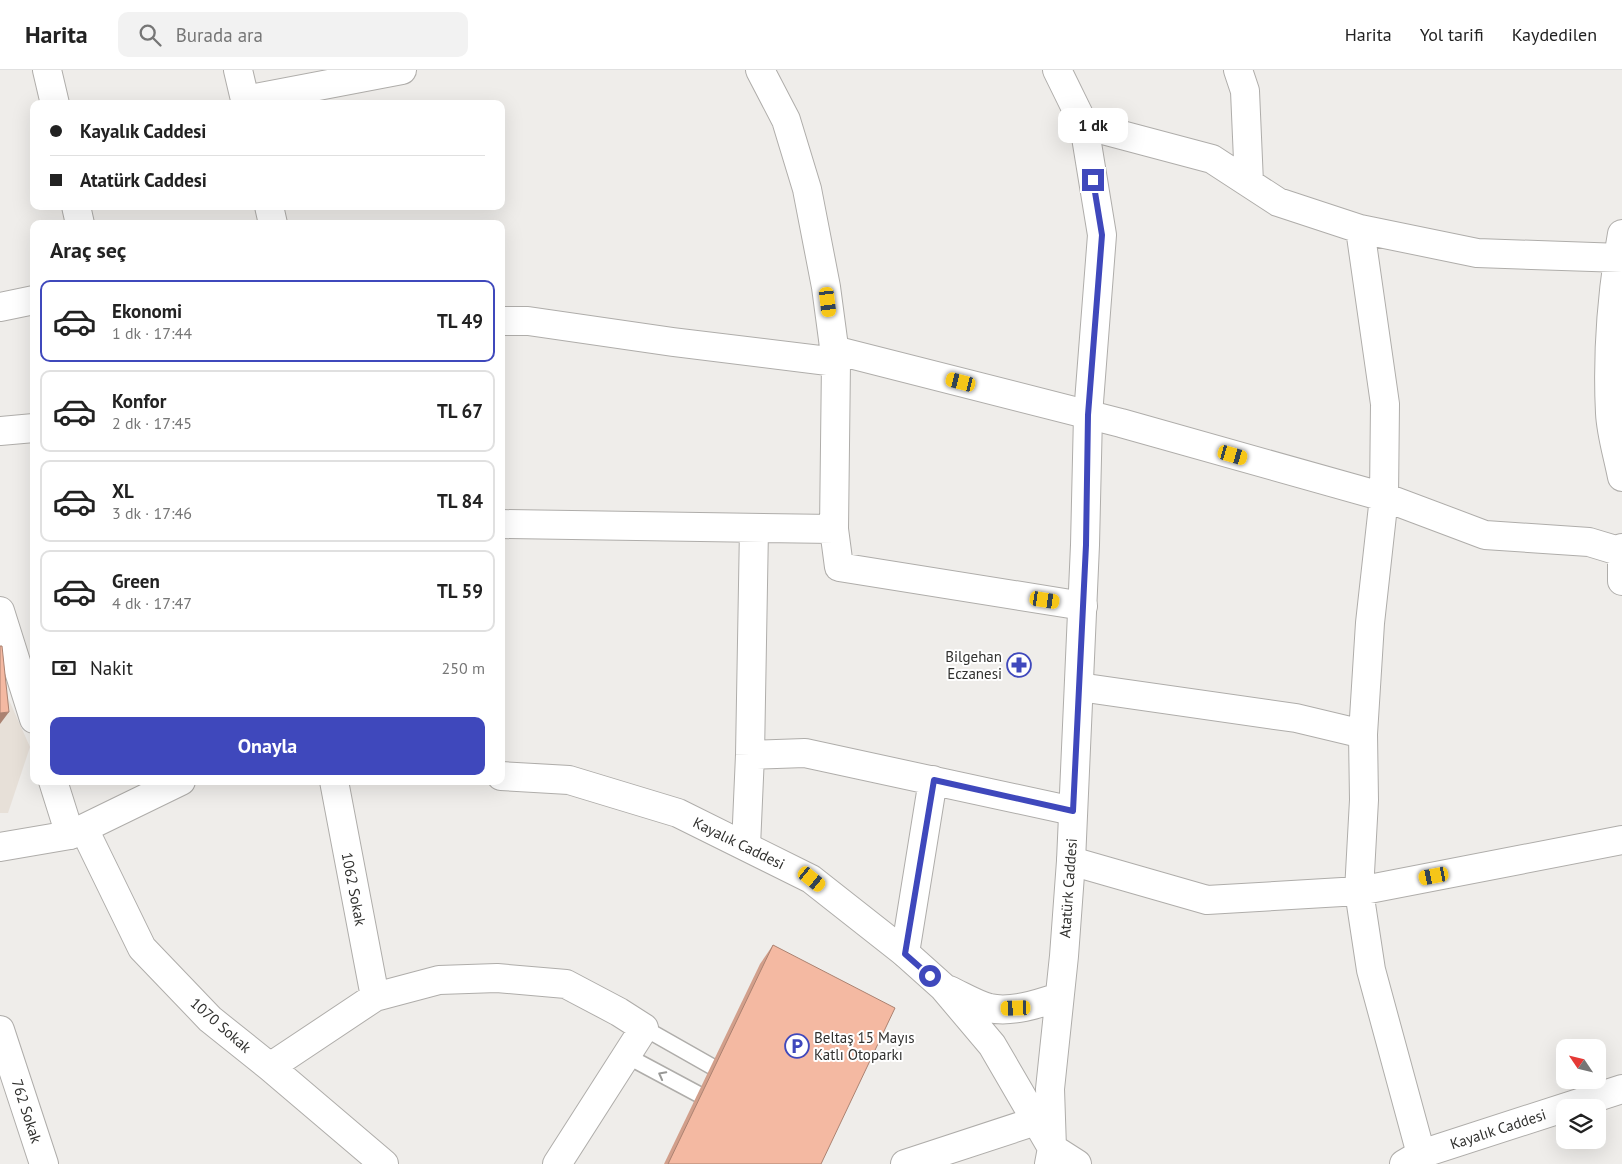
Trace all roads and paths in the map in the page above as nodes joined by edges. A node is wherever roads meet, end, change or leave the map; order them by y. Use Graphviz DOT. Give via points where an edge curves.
graph roads {
  1 [pos="48,70"];
  2 [pos="238,70"];
  3 [pos="402,70"];
  4 [pos="760,70"];
  5 [pos="1057,70"];
  6 [pos="1238,70"];
  7 [pos="54,100"];
  8 [pos="246,100"];
  9 [pos="256,100"];
  10 [pos="1084,125"];
  11 [pos="1249,183"];
  12 [pos="1360,229"];
  13 [pos="1621,250"];
  14 [pos="30,301"];
  15 [pos="0,307"];
  16 [pos="505,321"];
  17 [pos="835,356"];
  18 [pos="1088,415"];
  19 [pos="30,428"];
  20 [pos="0,431"];
  21 [pos="1622,477"];
  22 [pos="1384,497"];
  23 [pos="505,524"];
  24 [pos="754,528"];
  25 [pos="834,529"];
  26 [pos="1622,550"];
  27 [pos="1622,581"];
  28 [pos="1083,606"];
  29 [pos="0,610"];
  30 [pos="1079,687"];
  31 [pos="30,706"];
  32 [pos="1363,734"];
  33 [pos="750,755"];
  34 [pos="505,776"];
  35 [pos="934,780"];
  36 [pos="55,785"];
  37 [pos="167,785"];
  38 [pos="335,785"];
  39 [pos="1073,811"];
  40 [pos="77,832"];
  41 [pos="1622,840"];
  42 [pos="0,846"];
  43 [pos="746,846"];
  44 [pos="1071,861"];
  45 [pos="1359,891"];
  46 [pos="905,954"];
  47 [pos="1063,965"];
  48 [pos="942,987"];
  49 [pos="375,997"];
  50 [pos="1059,998"];
  51 [pos="644,1028"];
  52 [pos="0,1030"];
  53 [pos="627,1056"];
  54 [pos="712,1066"];
  55 [pos="270,1067"];
  56 [pos="1050,1089"];
  57 [pos="1622,1089"];
  58 [pos="698,1094"];
  59 [pos="1036,1121"];
  60 [pos="1050,1156"];
  61 [pos="1412,1159"];
  62 [pos="44,1164"];
  63 [pos="384,1164"];
  64 [pos="557,1164"];
  65 [pos="905,1164"];
  66 [pos="1077,1164"];
  1 -- 7 [label="street"];
  2 -- 8 [label="street"];
  3 -- 9 [label="street"];
  4 -- 17 [label="street" via="786,120 807,189 826,287"];
  5 -- 10 [label="street, Atatürk Caddesi"];
  6 -- 11 [label="street" via="1245,91"];
  10 -- 11 [label="street" via="1212,159"];
  10 -- 18 [label="street, Atatürk Caddesi" via="1102,235"];
  11 -- 12 [label="street" via="1278,202"];
  12 -- 13 [label="street" via="1477,253"];
  12 -- 22 [label="street" via="1385,404"];
  13 -- 21 [label="street" via="1611,340 1610,415"];
  14 -- 15 [label="street"];
  16 -- 17 [label="street" via="528,321 672,342"];
  17 -- 18 [label="street"];
  17 -- 25 [label="street"];
  18 -- 22 [label="street"];
  18 -- 28 [label="street, Atatürk Caddesi"];
  19 -- 20 [label="street"];
  22 -- 26 [label="street" via="1485,535 1589,542"];
  22 -- 32 [label="street" via="1370,623"];
  23 -- 24 [label="street"];
  24 -- 25 [label="street"];
  24 -- 33 [label="street"];
  25 -- 28 [label="street" via="839,567"];
  26 -- 27 [label="street"];
  28 -- 30 [label="street, Atatürk Caddesi"];
  29 -- 31 [label="street"];
  30 -- 32 [label="street" via="1296,718"];
  30 -- 39 [label="street, Atatürk Caddesi"];
  32 -- 45 [label="street" via="1364,800"];
  33 -- 35 [label="street" via="805,752"];
  33 -- 43 [label="street"];
  34 -- 43 [label="street, Kayalık Caddesi" via="569,780 678,813"];
  35 -- 39 [label="street"];
  35 -- 46 [label="street"];
  36 -- 40 [label="street, 1070 Sokak"];
  37 -- 40 [label="street"];
  38 -- 49 [label="street, 1062 Sokak"];
  39 -- 44 [label="street, Atatürk Caddesi"];
  40 -- 42 [label="street"];
  40 -- 55 [label="street, 1070 Sokak" via="142,948 210,1019"];
  41 -- 45 [label="street"];
  43 -- 46 [label="street, Kayalık Caddesi" via="812,879"];
  44 -- 45 [label="street" via="1207,900"];
  44 -- 47 [label="street, Atatürk Caddesi"];
  45 -- 61 [label="street" via="1371,970"];
  46 -- 48 [label="street, Kayalık Caddesi"];
  47 -- 50 [label="street, Atatürk Caddesi"];
  47 -- 56 [label="street, Atatürk Caddesi" via="1070,996 1061,1071"];
  48 -- 50 [label="street, Kayalık Caddesi" via="992,1008 1032,1006"];
  48 -- 59 [label="street, Kayalık Caddesi" via="992,1045"];
  49 -- 51 [label="street" via="439,980 497,978 566,984"];
  49 -- 55 [label="street"];
  50 -- 56 [label="street, Atatürk Caddesi"];
  51 -- 53 [label="street"];
  51 -- 54 [label="lane"];
  52 -- 62 [label="street, 762 Sokak"];
  58 -- 53 [label="lane, one-way"];
  53 -- 64 [label="street"];
  55 -- 63 [label="street, 1070 Sokak"];
  56 -- 60 [label="street, Atatürk Caddesi"];
  57 -- 61 [label="street, Kayalık Caddesi"];
  59 -- 60 [label="street, Kayalık Caddesi"];
  59 -- 65 [label="street"];
  60 -- 66 [label="street, Kayalık Caddesi"];
}
